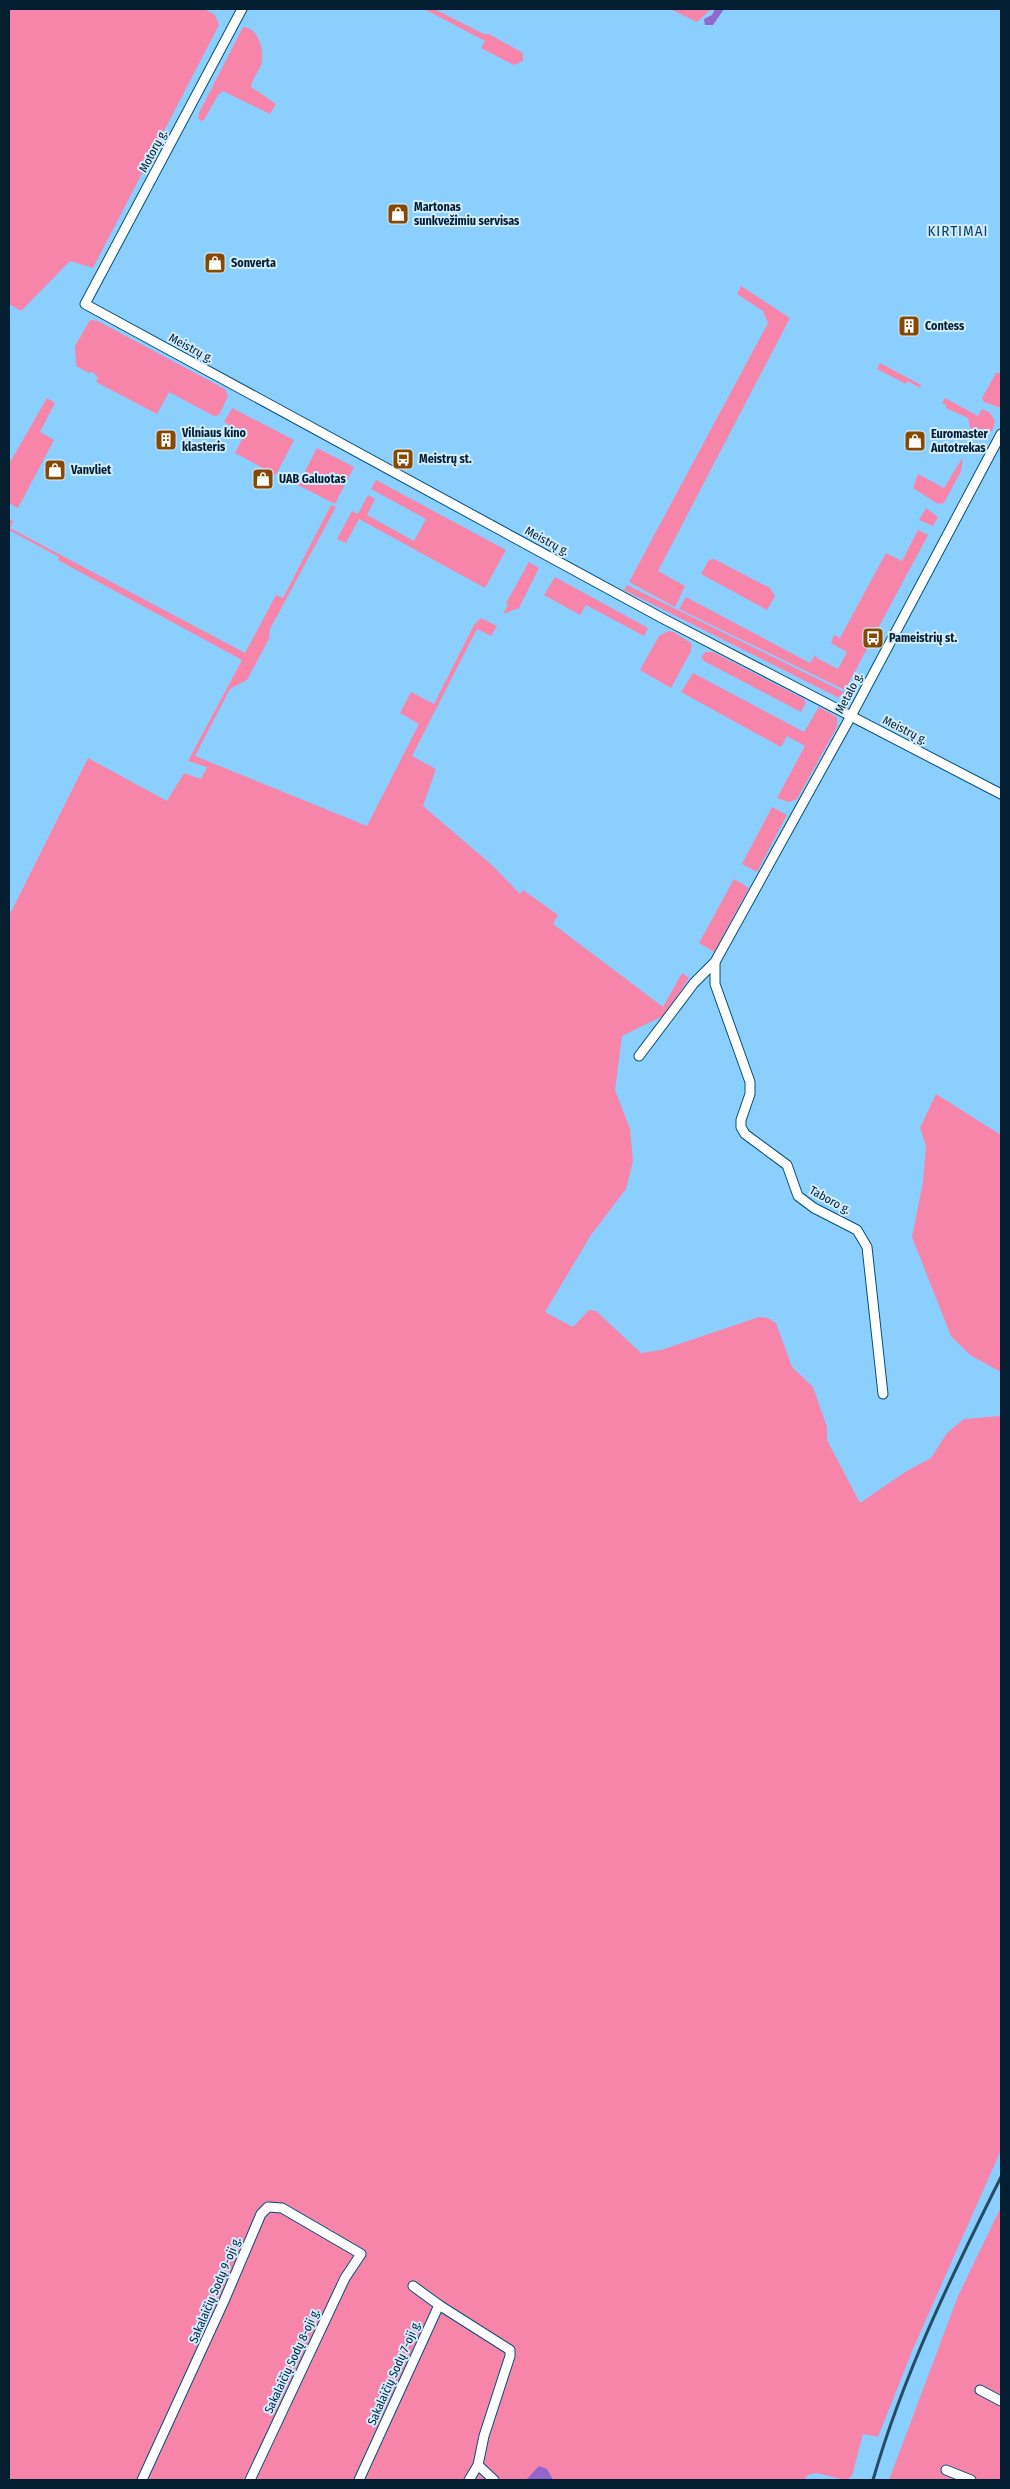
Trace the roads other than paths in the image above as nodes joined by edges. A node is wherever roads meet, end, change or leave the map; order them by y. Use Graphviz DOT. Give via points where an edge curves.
graph roads {
  1 [pos="242,9"];
  2 [pos="85,304"];
  3 [pos="1001,434"];
  4 [pos="851,716"];
  5 [pos="1001,794"];
  6 [pos="715,962"];
  7 [pos="639,1056"];
  8 [pos="884,1394"];
  9 [pos="361,2254"];
  10 [pos="413,2286"];
  11 [pos="439,2305"];
  12 [pos="980,2390"];
  13 [pos="1001,2401"];
  14 [pos="478,2465"];
  15 [pos="946,2470"];
  16 [pos="142,2480"];
  17 [pos="250,2480"];
  18 [pos="360,2480"];
  19 [pos="469,2480"];
  20 [pos="494,2480"];
  21 [pos="971,2480"];
  1 -- 2 [label="street, Motorų g."];
  2 -- 4 [label="street, Meistrų g." via="645,609"];
  3 -- 4 [label="street, Metalo g."];
  4 -- 5 [label="street, Meistrų g."];
  4 -- 6 [label="street, Metalo g."];
  6 -- 7 [label="street" via="694,983"];
  6 -- 8 [label="street, Taboro g." via="714,984 750,1082 741,1127 745,1134 787,1165 798,1196 814,1208 858,1230 867,1247"];
  9 -- 16 [label="street, Sakalaičių Sodų 9-oji g." via="282,2208 268,2207 261,2214"];
  9 -- 17 [label="street, Sakalaičių Sodų 8-oji g." via="345,2278"];
  10 -- 11 [label="street"];
  11 -- 14 [label="street" via="510,2350"];
  11 -- 18 [label="street, Sakalaičių Sodų 7-oji g."];
  12 -- 13 [label="street"];
  14 -- 19 [label="street"];
  14 -- 20 [label="street"];
  15 -- 21 [label="street"];
}
